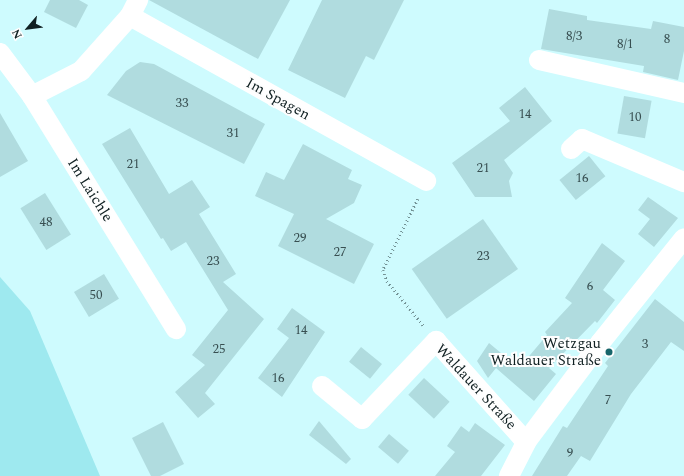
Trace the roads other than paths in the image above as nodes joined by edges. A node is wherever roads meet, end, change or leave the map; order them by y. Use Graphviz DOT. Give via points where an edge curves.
graph roads {
  1 [pos="134,8"];
  2 [pos="0,53"];
  3 [pos="539,60"];
  4 [pos="684,93"];
  5 [pos="32,96"];
  6 [pos="571,150"];
  7 [pos="426,181"];
  8 [pos="684,182"];
  9 [pos="684,238"];
  10 [pos="176,329"];
  11 [pos="322,386"];
  12 [pos="526,442"];
  13 [pos="509,476"];
  1 -- 5 [label="street, Im Spagen" via="81,71"];
  1 -- 7 [label="street, Im Spagen"];
  2 -- 5 [label="street, Im Laichle"];
  3 -- 4 [label="street"];
  5 -- 10 [label="street, Im Laichle"];
  6 -- 8 [label="street" via="582,139"];
  9 -- 12 [label="street, Waldauer Straße" via="600,343"];
  11 -- 12 [label="street, Waldauer Straße" via="362,419 436,341"];
  12 -- 13 [label="street, Waldauer Straße"];
}
